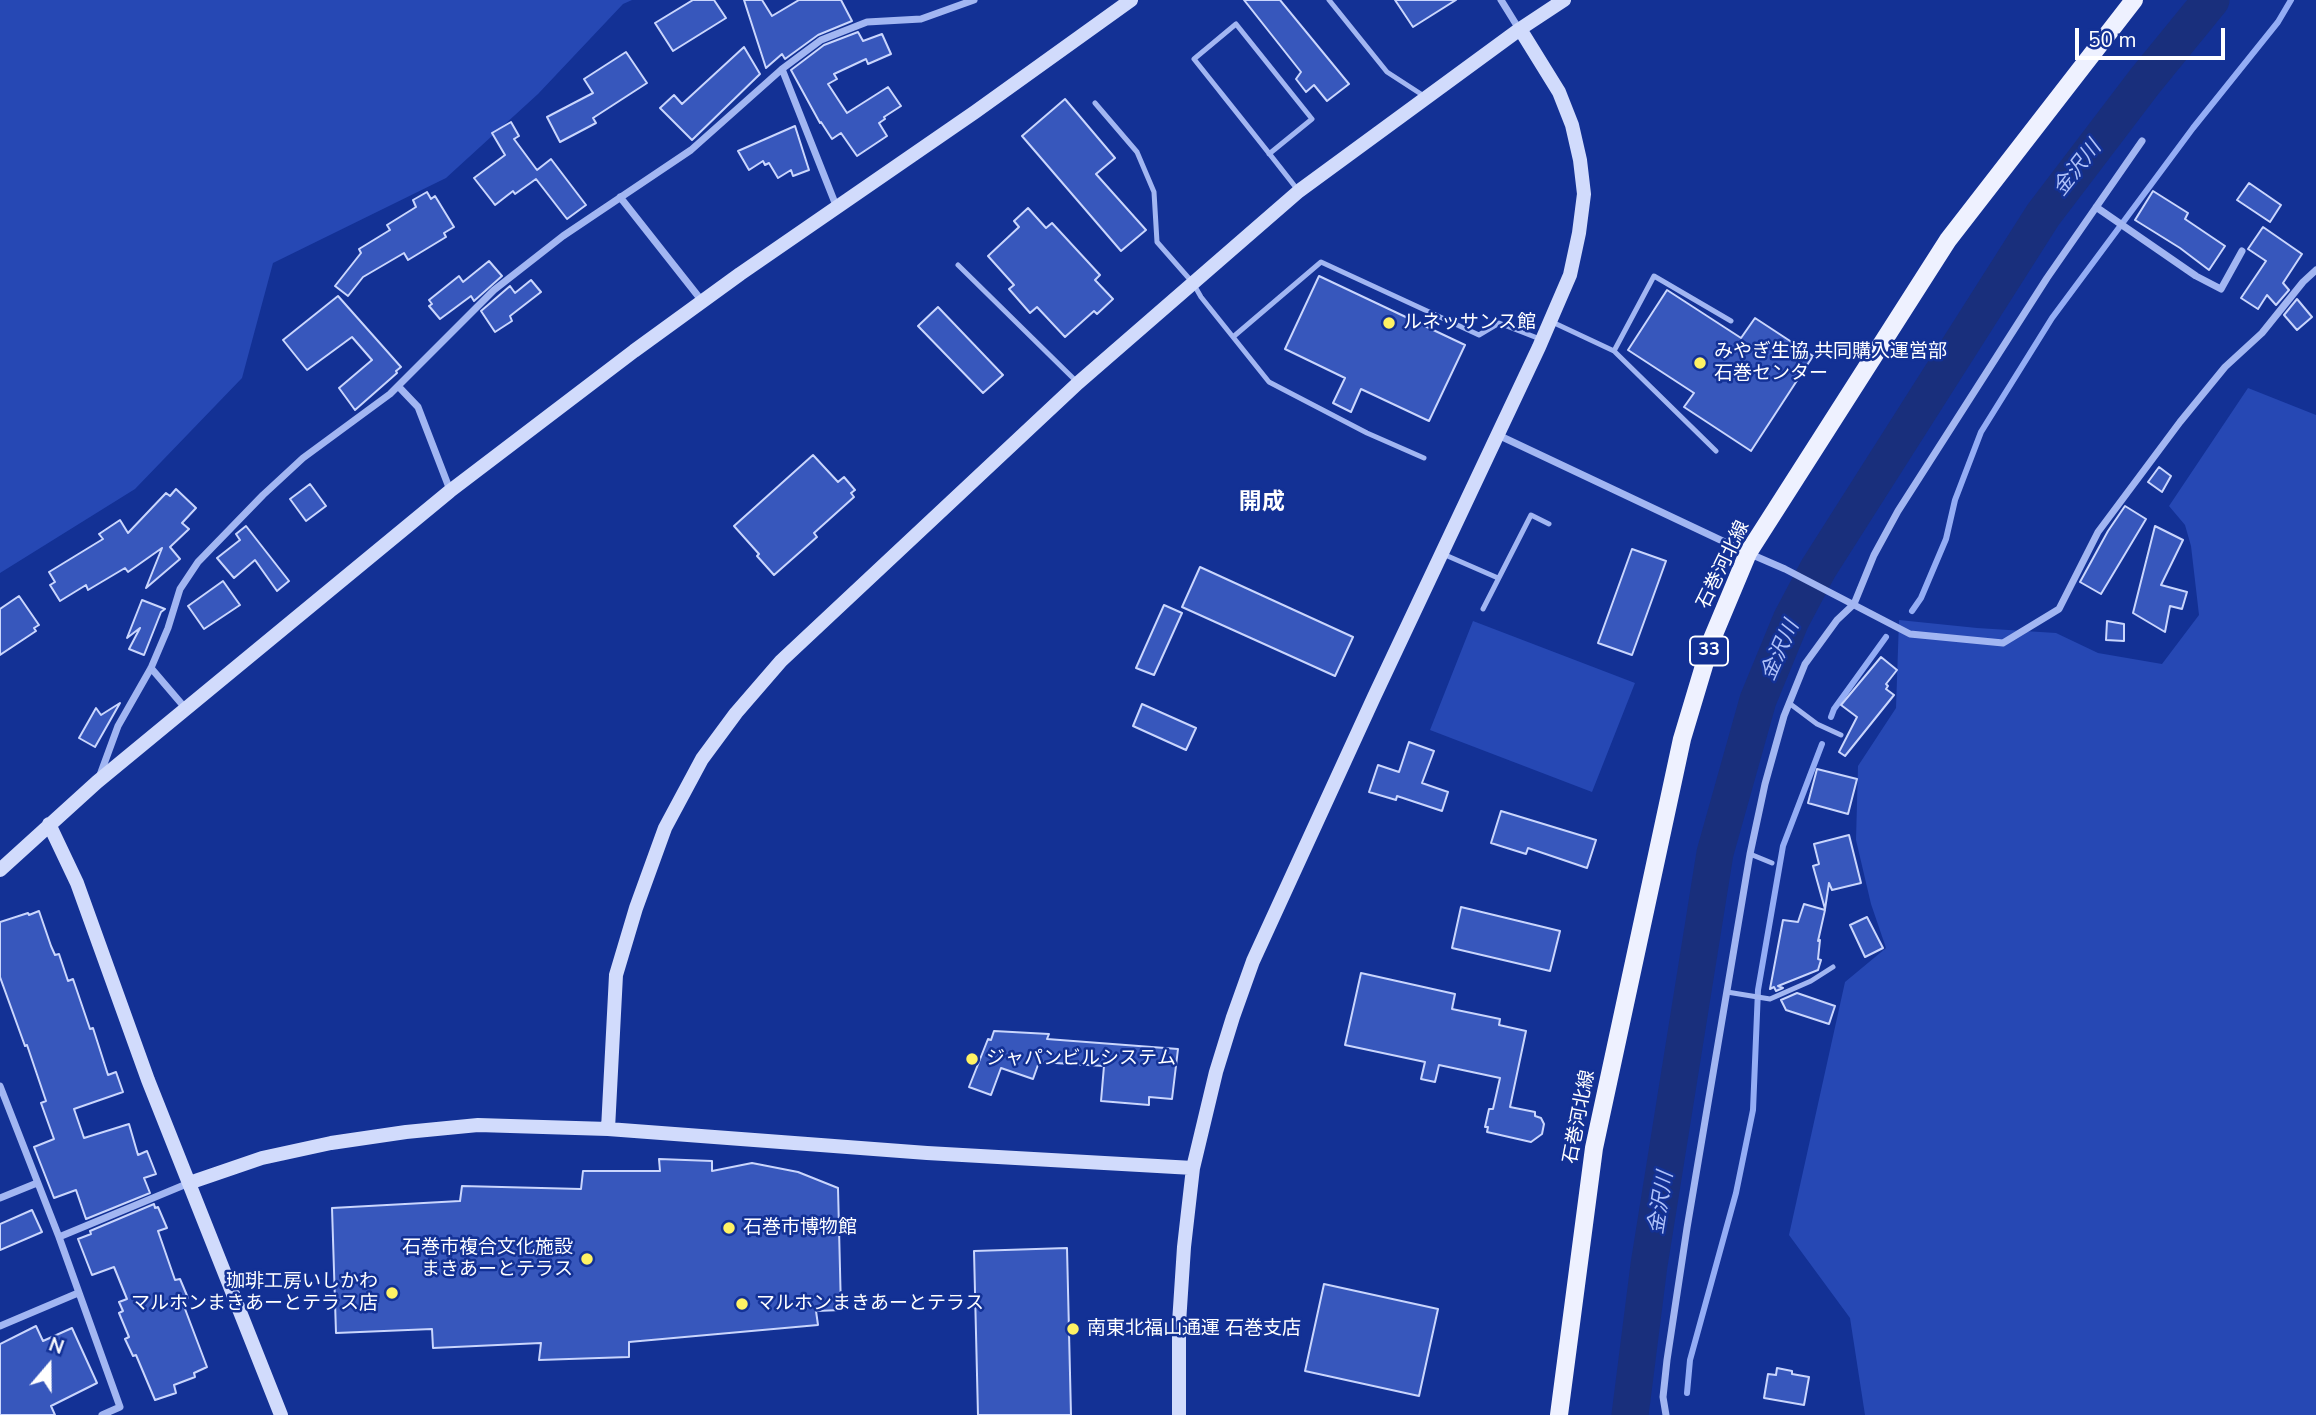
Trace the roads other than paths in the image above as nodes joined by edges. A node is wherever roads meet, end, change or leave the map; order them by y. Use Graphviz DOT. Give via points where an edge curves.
graph roads {
  1 [pos="974,0"];
  2 [pos="1131,0"];
  3 [pos="1329,0"];
  4 [pos="1501,0"];
  5 [pos="1564,0"];
  6 [pos="2134,0"];
  7 [pos="1520,29"];
  8 [pos="782,69"];
  9 [pos="1426,98"];
  10 [pos="1095,103"];
  11 [pos="2142,141"];
  12 [pos="1269,153"];
  13 [pos="1299,191"];
  14 [pos="620,197"];
  15 [pos="2096,206"];
  16 [pos="837,208"];
  17 [pos="2242,251"];
  18 [pos="958,265"];
  19 [pos="2316,270"];
  20 [pos="1194,283"];
  21 [pos="702,301"];
  22 [pos="1550,321"];
  23 [pos="1731,321"];
  24 [pos="1233,337"];
  25 [pos="1542,340"];
  26 [pos="1614,351"];
  27 [pos="1078,383"];
  28 [pos="398,386"];
  29 [pos="1498,435"];
  30 [pos="1716,451"];
  31 [pos="1424,458"];
  32 [pos="450,491"];
  33 [pos="1549,524"];
  34 [pos="1748,553"];
  35 [pos="1442,554"];
  36 [pos="1498,578"];
  37 [pos="1854,604"];
  38 [pos="1483,609"];
  39 [pos="151,668"];
  40 [pos="1789,703"];
  41 [pos="186,709"];
  42 [pos="1841,735"];
  43 [pos="97,782"];
  44 [pos="49,824"];
  45 [pos="1750,854"];
  46 [pos="1772,863"];
  47 [pos="0,870"];
  48 [pos="1833,967"];
  49 [pos="1727,992"];
  50 [pos="0,1086"];
  51 [pos="608,1129"];
  52 [pos="1193,1168"];
  53 [pos="37,1183"];
  54 [pos="189,1183"];
  55 [pos="0,1198"];
  56 [pos="59,1237"];
  57 [pos="78,1293"];
  58 [pos="0,1326"];
  59 [pos="102,1415"];
  60 [pos="281,1415"];
  61 [pos="1179,1415"];
  62 [pos="1559,1415"];
  63 [pos="1666,1415"];
  1 -- 8 [label="street" via="921,19 867,22 821,40"];
  2 -- 16 [label="street"];
  3 -- 9 [label="lane" via="1387,72"];
  4 -- 7 [label="street"];
  5 -- 7 [label="street"];
  6 -- 34 [label="main road, 石巻河北線 / 33" via="1948,240"];
  7 -- 9 [label="street"];
  7 -- 22 [label="street" via="1559,92 1572,125 1584,194 1570,275"];
  8 -- 14 [label="street" via="691,150"];
  8 -- 16 [label="street"];
  9 -- 13 [label="street"];
  10 -- 20 [label="lane" via="1138,152 1154,192 1157,242"];
  11 -- 15 [label="street"];
  12 -- 12 [label="lane" via="1194,59 1236,24 1312,119"];
  12 -- 13 [label="lane"];
  13 -- 20 [label="street"];
  14 -- 21 [label="street"];
  14 -- 28 [label="street" via="494,290"];
  15 -- 17 [label="street" via="2221,289"];
  15 -- 37 [label="street" via="1898,511"];
  16 -- 21 [label="street"];
  18 -- 27 [label="lane"];
  19 -- 37 [label="street" via="2180,422 2098,532 2059,609 2003,643 1910,634"];
  20 -- 24 [label="lane"];
  20 -- 27 [label="street"];
  21 -- 32 [label="street"];
  22 -- 25 [label="street"];
  22 -- 26 [label="lane"];
  23 -- 26 [label="lane" via="1654,276"];
  24 -- 25 [label="lane" via="1321,262 1479,335 1499,323"];
  24 -- 31 [label="lane" via="1269,382"];
  25 -- 29 [label="street"];
  26 -- 30 [label="lane"];
  27 -- 51 [label="street" via="780,662 702,759 665,828 616,975"];
  28 -- 32 [label="street" via="418,407"];
  28 -- 39 [label="street" via="367,414 303,458 198,562 180,589"];
  29 -- 34 [label="street"];
  29 -- 35 [label="street"];
  32 -- 41 [label="street"];
  33 -- 36 [label="lane" via="1531,516"];
  34 -- 37 [label="street"];
  34 -- 62 [label="main road, 石巻河北線 / 33" via="1712,639 1682,739 1594,1148"];
  35 -- 36 [label="lane"];
  35 -- 52 [label="street" via="1254,961 1216,1072"];
  36 -- 38 [label="lane"];
  37 -- 40 [label="street" via="1805,664"];
  39 -- 41 [label="street"];
  39 -- 43 [label="street" via="118,726"];
  40 -- 42 [label="lane"];
  40 -- 45 [label="street"];
  41 -- 43 [label="street"];
  43 -- 44 [label="street"];
  44 -- 47 [label="street"];
  44 -- 54 [label="street" via="77,883"];
  45 -- 46 [label="lane"];
  45 -- 49 [label="street"];
  48 -- 49 [label="lane" via="1770,999"];
  49 -- 63 [label="street" via="1667,1360"];
  50 -- 53 [label="street"];
  51 -- 52 [label="street"];
  51 -- 54 [label="street" via="478,1125 406,1132 262,1158"];
  52 -- 61 [label="street" via="1179,1323"];
  53 -- 55 [label="street"];
  53 -- 56 [label="street"];
  54 -- 56 [label="street"];
  54 -- 60 [label="street"];
  56 -- 57 [label="street"];
  57 -- 58 [label="street"];
  57 -- 59 [label="street" via="120,1407"];
}
